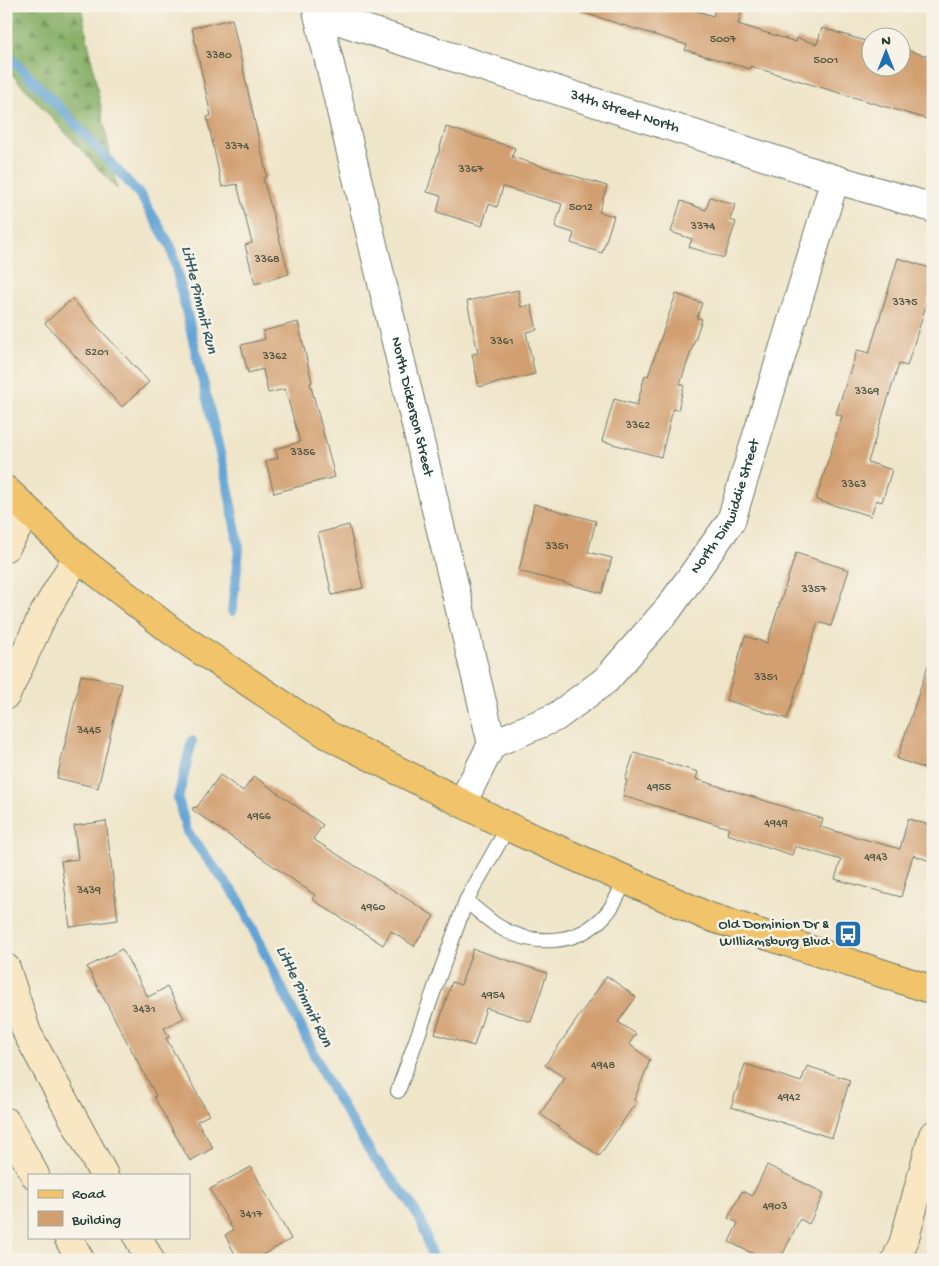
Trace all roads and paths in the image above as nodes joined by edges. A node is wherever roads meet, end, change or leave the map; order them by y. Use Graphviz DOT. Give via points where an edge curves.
graph roads {
  1 [pos="317,10"];
  2 [pos="835,179"];
  3 [pos="933,208"];
  4 [pos="6,490"];
  5 [pos="28,511"];
  6 [pos="6,547"];
  7 [pos="77,557"];
  8 [pos="6,695"];
  9 [pos="492,744"];
  10 [pos="462,803"];
  11 [pos="508,827"];
  12 [pos="626,880"];
  13 [pos="466,901"];
  14 [pos="6,968"];
  15 [pos="933,990"];
  16 [pos="398,1091"];
  17 [pos="6,1122"];
  18 [pos="933,1135"];
  19 [pos="33,1174"];
  20 [pos="103,1174"];
  21 [pos="69,1238"];
  22 [pos="139,1238"];
  23 [pos="80,1260"];
  24 [pos="150,1260"];
  25 [pos="896,1260"];
  1 -- 2 [label="street, 34th Street North"];
  1 -- 9 [label="street, North Dickerson Street"];
  2 -- 3 [label="street, 34th Street North"];
  2 -- 9 [label="street, North Dinwiddie Street" via="731,521 669,608 606,680 556,717"];
  4 -- 5 [label="main road"];
  5 -- 6 [label="street"];
  5 -- 7 [label="main road"];
  7 -- 8 [label="street" via="43,615"];
  7 -- 10 [label="main road" via="173,632 328,735"];
  9 -- 10 [label="street"];
  10 -- 11 [label="main road"];
  11 -- 12 [label="main road"];
  11 -- 13 [label="lane"];
  12 -- 13 [label="lane" via="609,912 596,925 563,941 527,938 497,926"];
  12 -- 15 [label="main road" via="708,916"];
  13 -- 16 [label="lane"];
  14 -- 20 [label="street" via="27,1033"];
  17 -- 19 [label="street"];
  18 -- 25 [label="street"];
  21 -- 23 [label="street"];
  22 -- 24 [label="street"];
}
